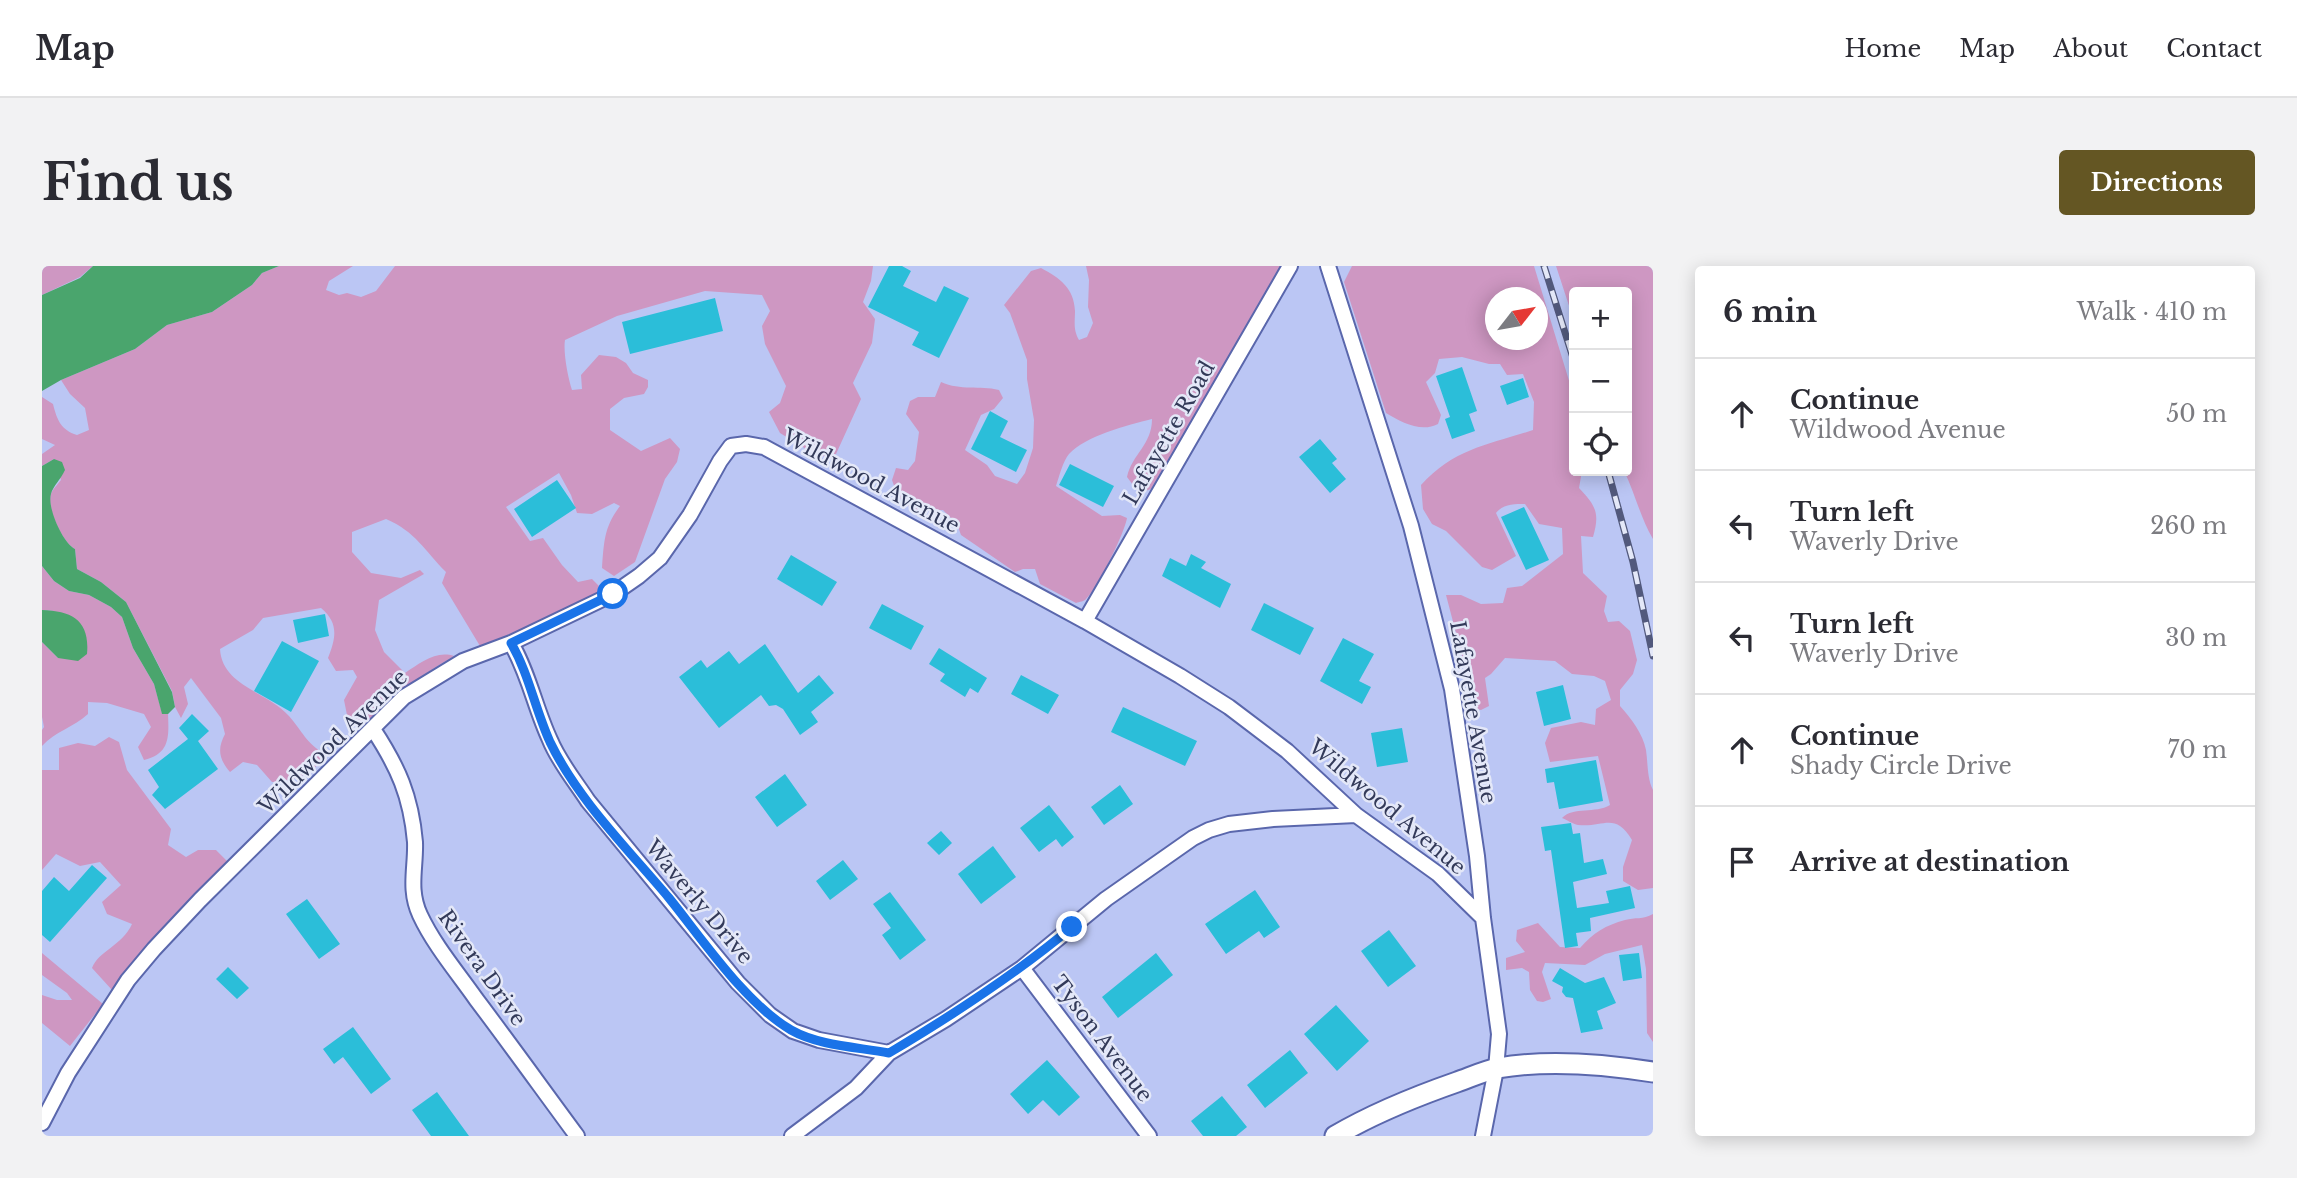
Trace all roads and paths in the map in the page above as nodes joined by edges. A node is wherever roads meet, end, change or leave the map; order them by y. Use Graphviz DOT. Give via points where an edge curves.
graph roads {
  1 [pos="1290,266"];
  2 [pos="1328,266"];
  3 [pos="1085,621"];
  4 [pos="511,643"];
  5 [pos="373,729"];
  6 [pos="1356,815"];
  7 [pos="1483,918"];
  8 [pos="1022,968"];
  9 [pos="889,1053"];
  10 [pos="1496,1069"];
  11 [pos="1653,1072"];
  12 [pos="42,1123"];
  13 [pos="577,1136"];
  14 [pos="792,1136"];
  15 [pos="1149,1136"];
  16 [pos="1335,1136"];
  17 [pos="1483,1136"];
  1 -- 3 [label="street, Lafayette Road"];
  2 -- 7 [label="street, Lafayette Avenue" via="1411,526 1438,630 1452,689"];
  3 -- 4 [label="street, Wildwood Avenue" via="764,447 746,444 731,446 660,558 639,576 613,594"];
  3 -- 6 [label="street, Wildwood Avenue" via="1229,707 1287,751"];
  4 -- 5 [label="street, Wildwood Avenue" via="431,679 404,697"];
  4 -- 9 [label="street, Waverly Drive" via="526,671 550,742 588,801 738,982 769,1015 793,1031"];
  5 -- 12 [label="street, Wildwood Avenue" via="145,960 68,1073"];
  5 -- 13 [label="street, Rivera Drive" via="407,792 415,844 413,892 420,914 443,953"];
  6 -- 7 [label="street, Wildwood Avenue" via="1438,874"];
  6 -- 8 [label="street" via="1273,819 1209,830 1106,899"];
  7 -- 10 [label="street, Lafayette Avenue" via="1499,1034"];
  8 -- 9 [label="street"];
  8 -- 15 [label="street, Tyson Avenue"];
  9 -- 14 [label="street" via="856,1088"];
  10 -- 11 [label="street" via="1565,1064"];
  10 -- 16 [label="street" via="1404,1101"];
  10 -- 17 [label="street, Lafayette Avenue"];
}
